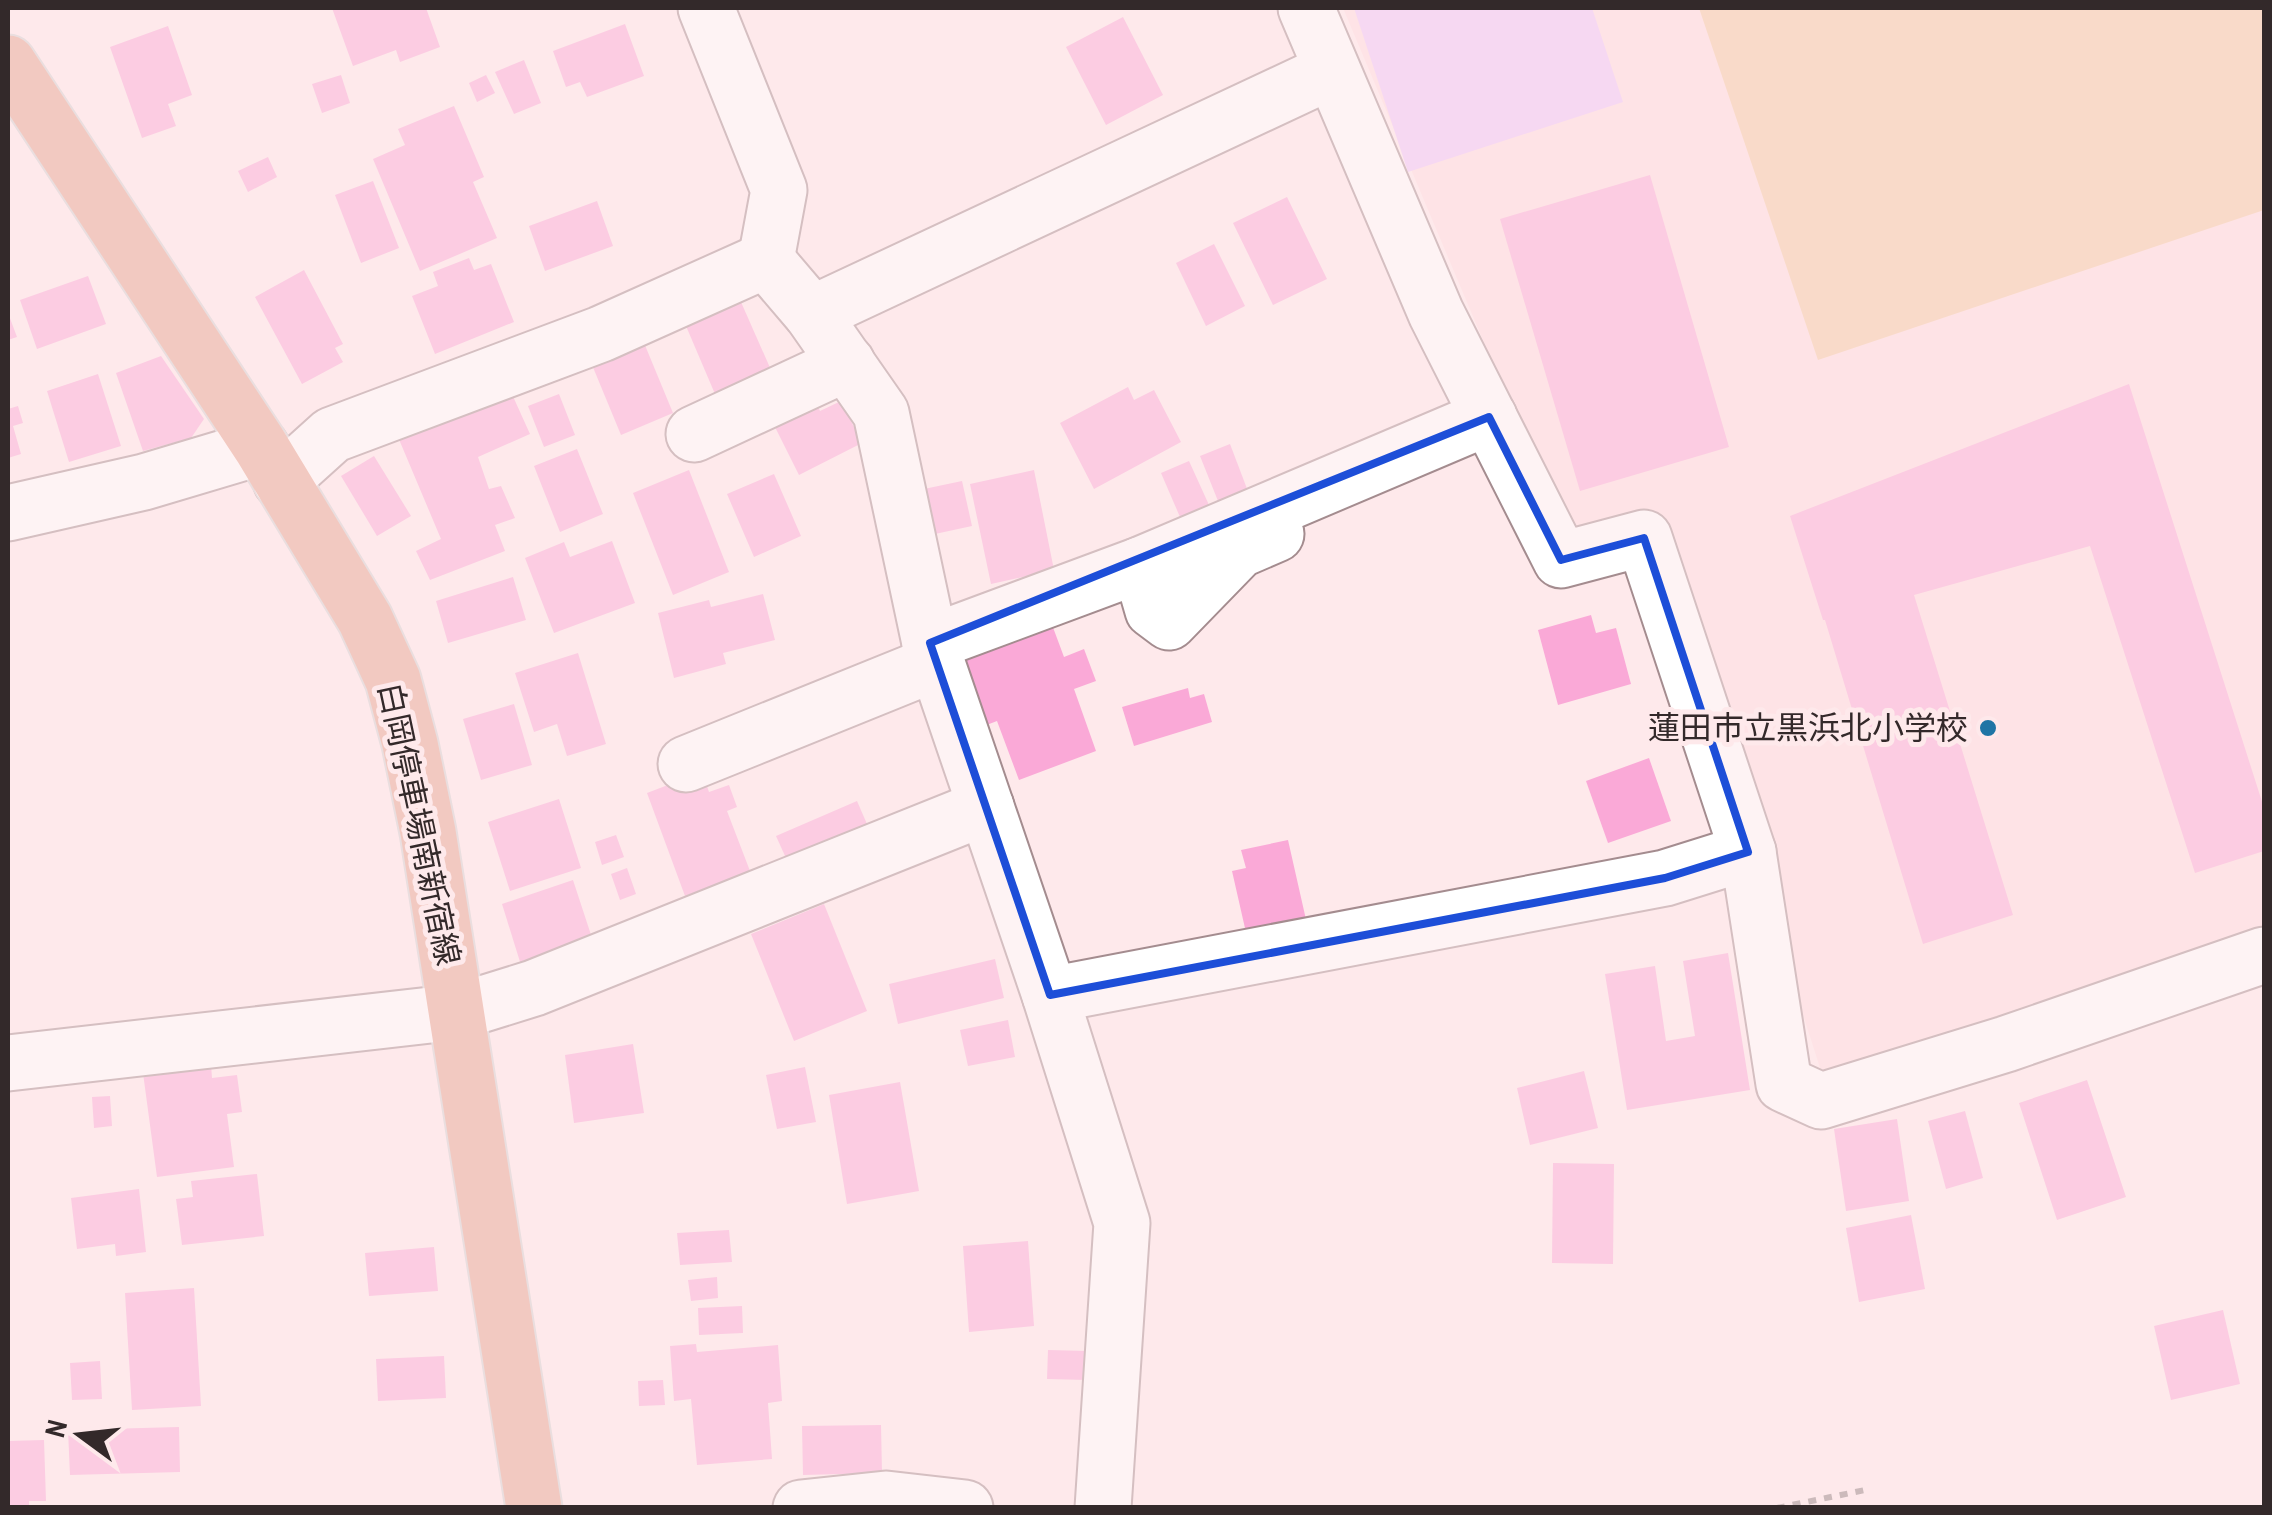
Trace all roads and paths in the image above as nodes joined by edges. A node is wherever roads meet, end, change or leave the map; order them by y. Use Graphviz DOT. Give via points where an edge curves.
graph roads {
  1 [pos="706,8"];
  2 [pos="1306,8"];
  3 [pos="8,63"];
  4 [pos="1332,71"];
  5 [pos="766,260"];
  6 [pos="812,314"];
  7 [pos="846,363"];
  8 [pos="1494,428"];
  9 [pos="694,434"];
  10 [pos="271,464"];
  11 [pos="8,514"];
  12 [pos="933,653"];
  13 [pos="686,764"];
  14 [pos="986,807"];
  15 [pos="1748,852"];
  16 [pos="2264,955"];
  17 [pos="1050,995"];
  18 [pos="458,1012"];
  19 [pos="8,1063"];
  20 [pos="1870,1489"];
  21 [pos="534,1508"];
  22 [pos="801,1508"];
  23 [pos="964,1508"];
  24 [pos="1103,1508"];
  25 [pos="1777,1508"];
  1 -- 5 [label="street" via="780,190"];
  2 -- 4 [label="street"];
  3 -- 10 [label="main road, 白岡停車場南新宿線"];
  4 -- 6 [label="street"];
  4 -- 8 [label="street" via="1436,313"];
  5 -- 6 [label="street"];
  5 -- 10 [label="street" via="601,334"];
  6 -- 7 [label="street"];
  7 -- 9 [label="street"];
  7 -- 12 [label="street" via="881,413"];
  8 -- 12 [label="street"];
  8 -- 15 [label="street" via="1561,560 1644,538"];
  10 -- 11 [label="street" via="144,482"];
  10 -- 18 [label="main road, 白岡停車場南新宿線" via="365,619 393,680 428,832"];
  12 -- 13 [label="street"];
  12 -- 14 [label="street"];
  14 -- 17 [label="street"];
  14 -- 18 [label="street" via="534,988"];
  15 -- 16 [label="street" via="1784,1084 1821,1102"];
  15 -- 17 [label="street" via="1665,878"];
  17 -- 24 [label="street" via="1122,1224"];
  18 -- 19 [label="street"];
  18 -- 21 [label="main road, 白岡停車場南新宿線"];
  20 -- 25 [label="path"];
  22 -- 23 [label="street" via="886,1499"];
}
